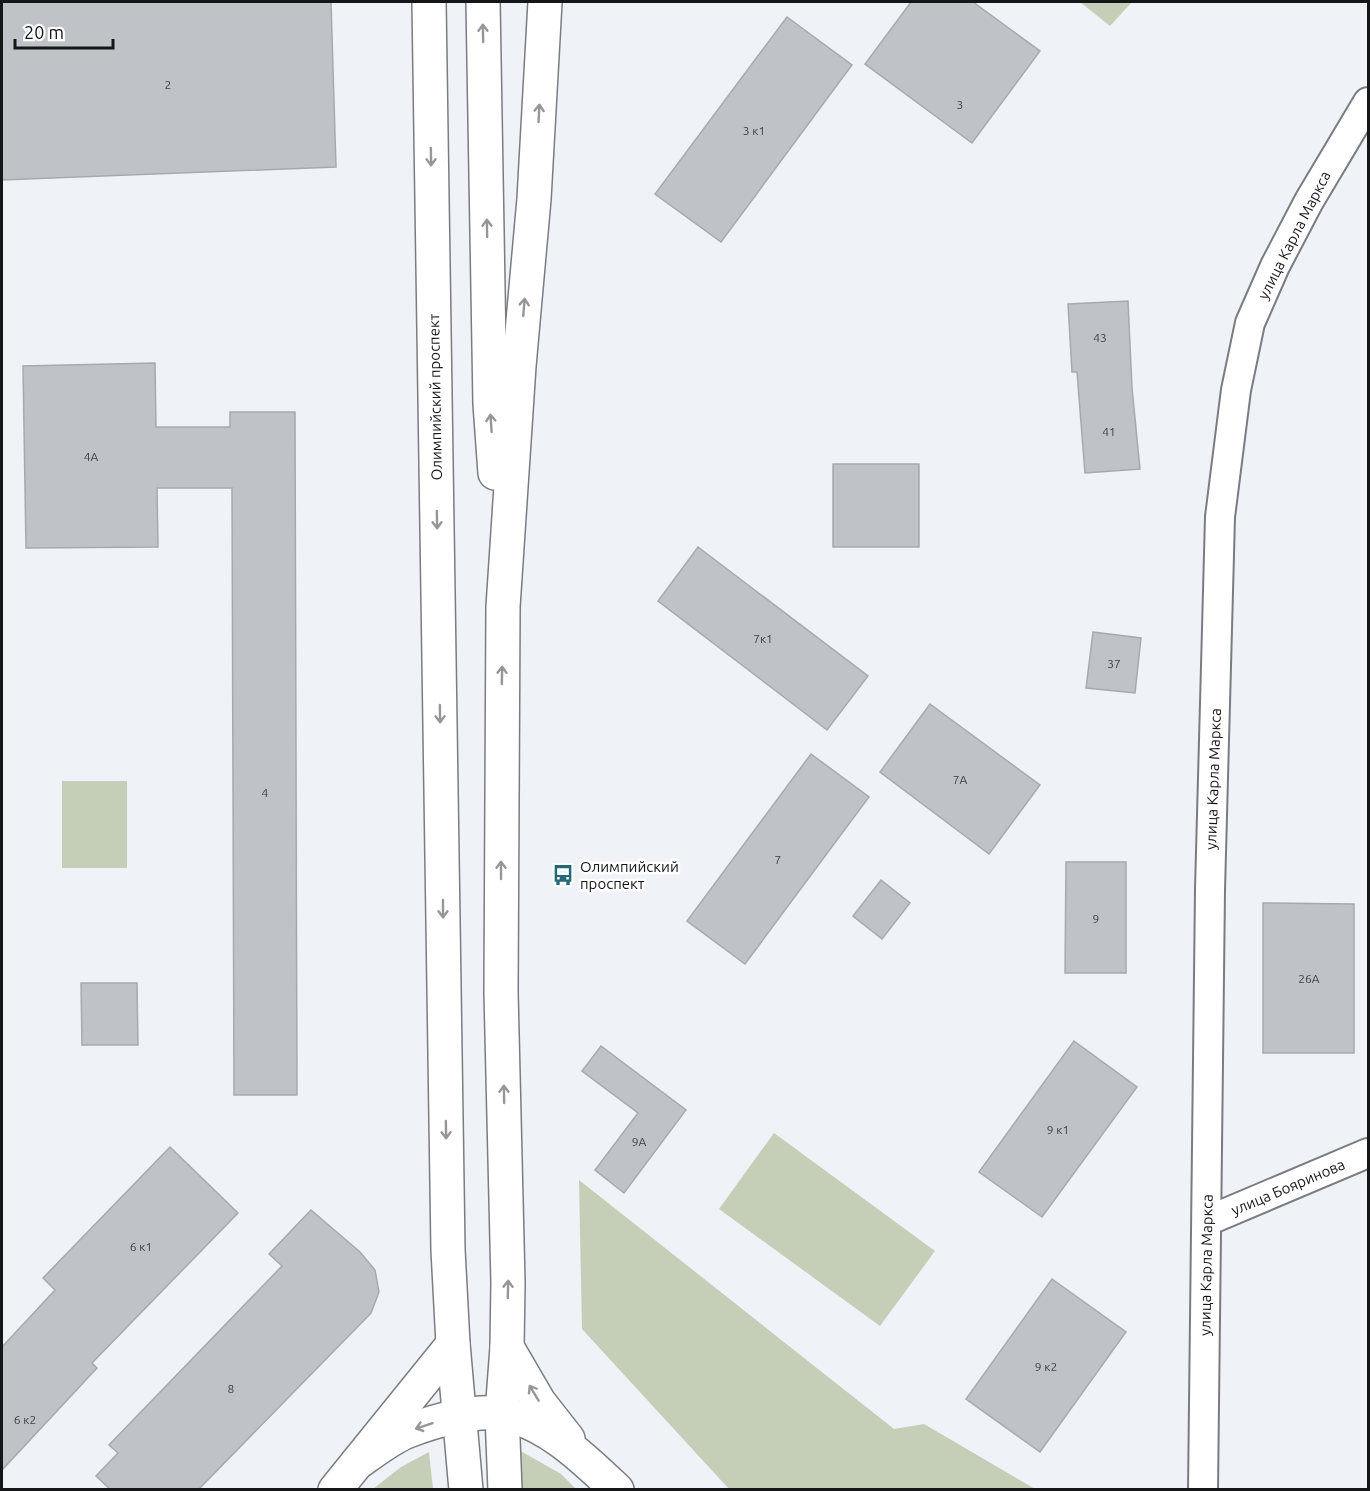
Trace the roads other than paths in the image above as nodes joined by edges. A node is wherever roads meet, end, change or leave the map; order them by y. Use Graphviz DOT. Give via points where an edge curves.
graph roads {
  1 [pos="413,2"];
  2 [pos="429,2"];
  3 [pos="483,2"];
  4 [pos="545,2"];
  5 [pos="430,98"];
  6 [pos="1368,102"];
  7 [pos="503,607"];
  8 [pos="1368,1153"];
  9 [pos="1207,1221"];
  10 [pos="453,1344"];
  11 [pos="507,1347"];
  12 [pos="460,1414"];
  13 [pos="502,1414"];
  14 [pos="582,1457"];
  15 [pos="357,1463"];
  16 [pos="335,1490"];
  17 [pos="466,1490"];
  18 [pos="504,1490"];
  19 [pos="616,1490"];
  20 [pos="1203,1490"];
  1 -- 5 [label="main road"];
  2 -- 5 [label="main road"];
  7 -- 3 [label="main road, one-way" via="490,404"];
  7 -- 4 [label="main road, one-way"];
  5 -- 10 [label="main road, Олимпийский проспект, one-way" via="448,1250"];
  6 -- 9 [label="street, улица Карла Маркса" via="1275,266 1250,323 1236,390 1220,517 1210,890"];
  11 -- 7 [label="main road, one-way" via="501,992"];
  8 -- 9 [label="street, улица Бояринова"];
  9 -- 20 [label="street, улица Карла Маркса"];
  10 -- 12 [label="main road, Олимпийский проспект"];
  10 -- 15 [label="main road"];
  11 -- 13 [label="main road"];
  14 -- 11 [label="main road, one-way" via="539,1402"];
  12 -- 13 [label="main road"];
  12 -- 15 [label="main road, one-way" via="406,1432"];
  12 -- 17 [label="main road, Олимпийский проспект"];
  13 -- 14 [label="main road" via="536,1426"];
  13 -- 18 [label="main road"];
  14 -- 19 [label="main road"];
  15 -- 16 [label="main road"];
}
